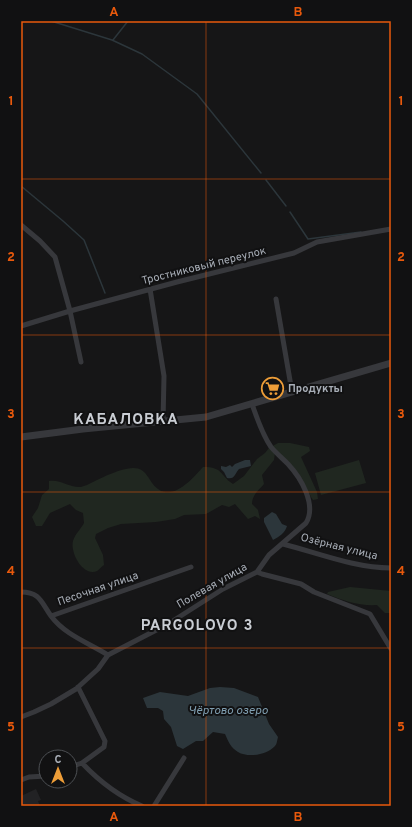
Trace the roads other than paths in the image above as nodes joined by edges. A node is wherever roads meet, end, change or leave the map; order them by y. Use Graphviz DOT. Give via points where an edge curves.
graph roads {
  1 [pos="21,224"];
  2 [pos="391,229"];
  3 [pos="150,289"];
  4 [pos="276,299"];
  5 [pos="70,310"];
  6 [pos="21,326"];
  7 [pos="81,362"];
  8 [pos="391,363"];
  9 [pos="292,392"];
  10 [pos="252,404"];
  11 [pos="164,422"];
  12 [pos="21,437"];
  13 [pos="283,544"];
  14 [pos="192,567"];
  15 [pos="391,568"];
  16 [pos="257,572"];
  17 [pos="21,592"];
  18 [pos="51,616"];
  19 [pos="391,649"];
  20 [pos="108,655"];
  21 [pos="78,687"];
  22 [pos="21,717"];
  23 [pos="184,758"];
  24 [pos="82,763"];
  25 [pos="78,764"];
  26 [pos="38,776"];
  27 [pos="21,780"];
  28 [pos="142,806"];
  29 [pos="154,806"];
  1 -- 5 [label="street" via="55,258"];
  2 -- 3 [label="street, Тростниковый переулок" via="317,242 294,254"];
  3 -- 5 [label="street, Тростниковый переулок"];
  3 -- 11 [label="street" via="164,376"];
  4 -- 9 [label="street"];
  5 -- 6 [label="street, Тростниковый переулок"];
  5 -- 7 [label="street"];
  8 -- 9 [label="street"];
  9 -- 10 [label="street"];
  10 -- 11 [label="street" via="206,417"];
  10 -- 13 [label="street" via="270,446 298,477 310,507 310,517 306,523"];
  11 -- 12 [label="street"];
  13 -- 15 [label="street, Озёрная улица" via="377,568"];
  13 -- 16 [label="street" via="269,556"];
  14 -- 18 [label="street, Песочная улица"];
  16 -- 19 [label="street, Полевая улица" via="301,584 314,592 370,614"];
  16 -- 20 [label="street, Полевая улица" via="223,589 168,624"];
  17 -- 18 [label="street, Песочная улица" via="34,594"];
  18 -- 20 [label="street" via="65,630"];
  20 -- 21 [label="street, Полевая улица" via="98,669"];
  21 -- 22 [label="street, Полевая улица"];
  21 -- 24 [label="street" via="105,741 104,747"];
  23 -- 29 [label="street"];
  24 -- 25 [label="street"];
  24 -- 28 [label="street" via="115,792"];
  26 -- 27 [label="street"];
}
